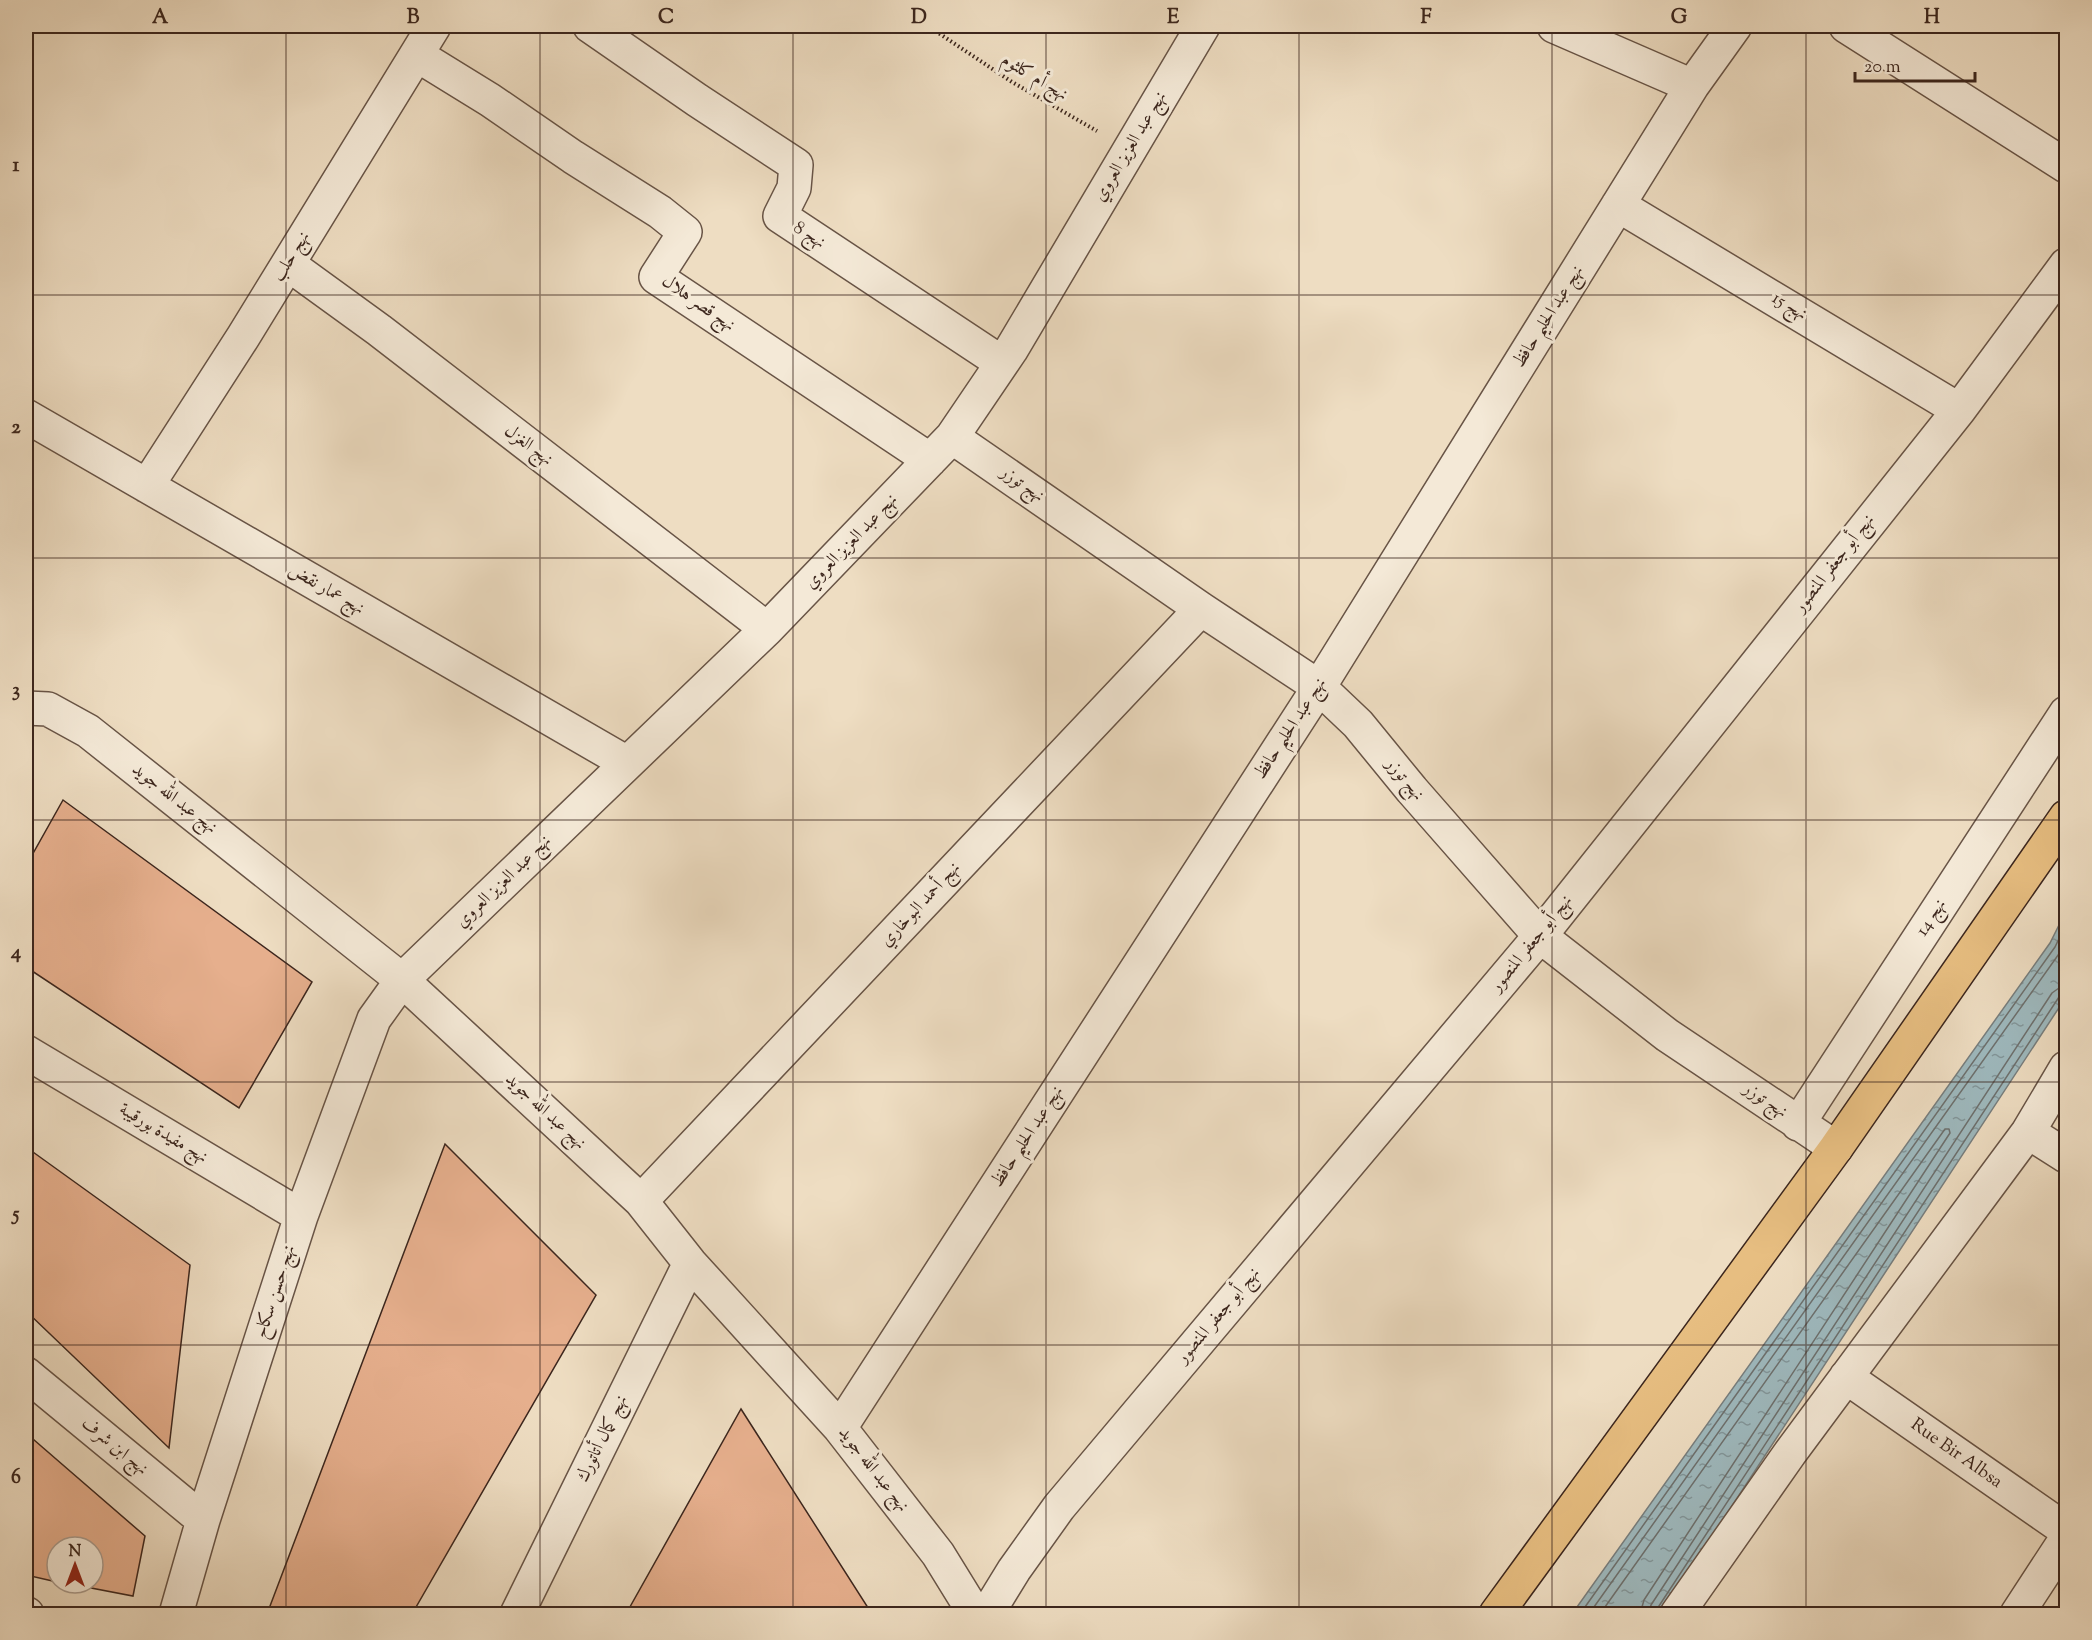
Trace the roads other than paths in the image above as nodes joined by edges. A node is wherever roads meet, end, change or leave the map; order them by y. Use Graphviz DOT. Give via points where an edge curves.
graph roads {
  1 [pos="434,26"];
  2 [pos="590,26"];
  3 [pos="1203,26"];
  4 [pos="1554,26"];
  5 [pos="1735,26"];
  6 [pos="1846,26"];
  7 [pos="417,55"];
  8 [pos="1692,86"];
  9 [pos="2067,166"];
  10 [pos="1618,205"];
  11 [pos="288,264"];
  12 [pos="2067,265"];
  13 [pos="1002,363"];
  14 [pos="1959,410"];
  15 [pos="26,416"];
  16 [pos="941,449"];
  17 [pos="147,486"];
  18 [pos="1201,609"];
  19 [pos="767,629"];
  20 [pos="1319,687"];
  21 [pos="26,708"];
  22 [pos="2067,713"];
  23 [pos="627,763"];
  24 [pos="2067,817"];
  25 [pos="1540,936"];
  26 [pos="402,980"];
  27 [pos="26,1052"];
  28 [pos="2067,1068"];
  29 [pos="1798,1124"];
  30 [pos="2028,1132"];
  31 [pos="1836,1148"];
  32 [pos="2067,1156"];
  33 [pos="641,1201"];
  34 [pos="301,1216"];
  35 [pos="690,1263"];
  36 [pos="26,1374"];
  37 [pos="1846,1377"];
  38 [pos="840,1428"];
  39 [pos="202,1520"];
  40 [pos="2067,1530"];
  41 [pos="2067,1539"];
  42 [pos="176,1614"];
  43 [pos="517,1614"];
  44 [pos="975,1614"];
  45 [pos="987,1614"];
  46 [pos="1496,1614"];
  47 [pos="1677,1614"];
  48 [pos="2017,1614"];
  1 -- 7 [label="street, نهج حلب"];
  2 -- 13 [label="street, نهج 8" via="796,165 794,188 780,216"];
  3 -- 13 [label="street, نهج عبد العزيز العروي"];
  4 -- 8 [label="street"];
  5 -- 8 [label="street, نهج عبد الحليم حافظ"];
  6 -- 9 [label="street"];
  7 -- 11 [label="street, نهج حلب"];
  7 -- 16 [label="street, نهج قصر هلال" via="685,232 656,277"];
  8 -- 10 [label="street, نهج عبد الحليم حافظ"];
  10 -- 14 [label="street, نهج 15"];
  10 -- 20 [label="street, نهج عبد الحليم حافظ"];
  11 -- 17 [label="street, نهج حلب"];
  11 -- 19 [label="street, نهج الغزل"];
  12 -- 14 [label="street, نهج أبو جعفر المنصور"];
  13 -- 16 [label="street, نهج عبد العزيز العروي"];
  14 -- 25 [label="street, نهج أبو جعفر المنصور"];
  15 -- 17 [label="street, نهج عمار نقض"];
  16 -- 18 [label="street, نهج توزر"];
  16 -- 19 [label="street, نهج عبد العزيز العروي"];
  17 -- 23 [label="street, نهج عمار نقض"];
  18 -- 20 [label="street, نهج توزر"];
  18 -- 33 [label="street, نهج أحمد البوخاري"];
  19 -- 23 [label="street, نهج عبد العزيز العروي"];
  20 -- 25 [label="street, نهج توزر" via="1358,724"];
  20 -- 38 [label="street, نهج عبد الحليم حافظ"];
  21 -- 26 [label="street, نهج عبد الله جويد" via="48,709 88,731"];
  22 -- 29 [label="street, نهج 14"];
  23 -- 26 [label="street, نهج عبد العزيز العروي"];
  24 -- 31 [label="main road"];
  25 -- 29 [label="street, نهج توزر" via="1667,1035"];
  25 -- 45 [label="street, نهج أبو جعفر المنصور" via="1059,1507"];
  26 -- 33 [label="street, نهج عبد الله جويد"];
  26 -- 34 [label="street, نهج حسن سكاح" via="374,1019"];
  27 -- 34 [label="street, نهج مفيدة بورقيبة"];
  28 -- 30 [label="street"];
  29 -- 31 [label="street, نهج توزر"];
  30 -- 32 [label="street"];
  30 -- 37 [label="street"];
  31 -- 46 [label="main road"];
  33 -- 35 [label="street, نهج عبد الله جويد"];
  34 -- 39 [label="street, نهج حسن سكاح"];
  35 -- 38 [label="street, نهج عبد الله جويد"];
  35 -- 43 [label="street, نهج كمال أتاتورك"];
  36 -- 39 [label="street, نهج ابن شرف"];
  37 -- 40 [label="street, Rue Bir Albsa"];
  37 -- 47 [label="street"];
  38 -- 44 [label="street, نهج عبد الله جويد" via="938,1554"];
  39 -- 42 [label="street, نهج حسن سكاح"];
  41 -- 48 [label="street"];
}
